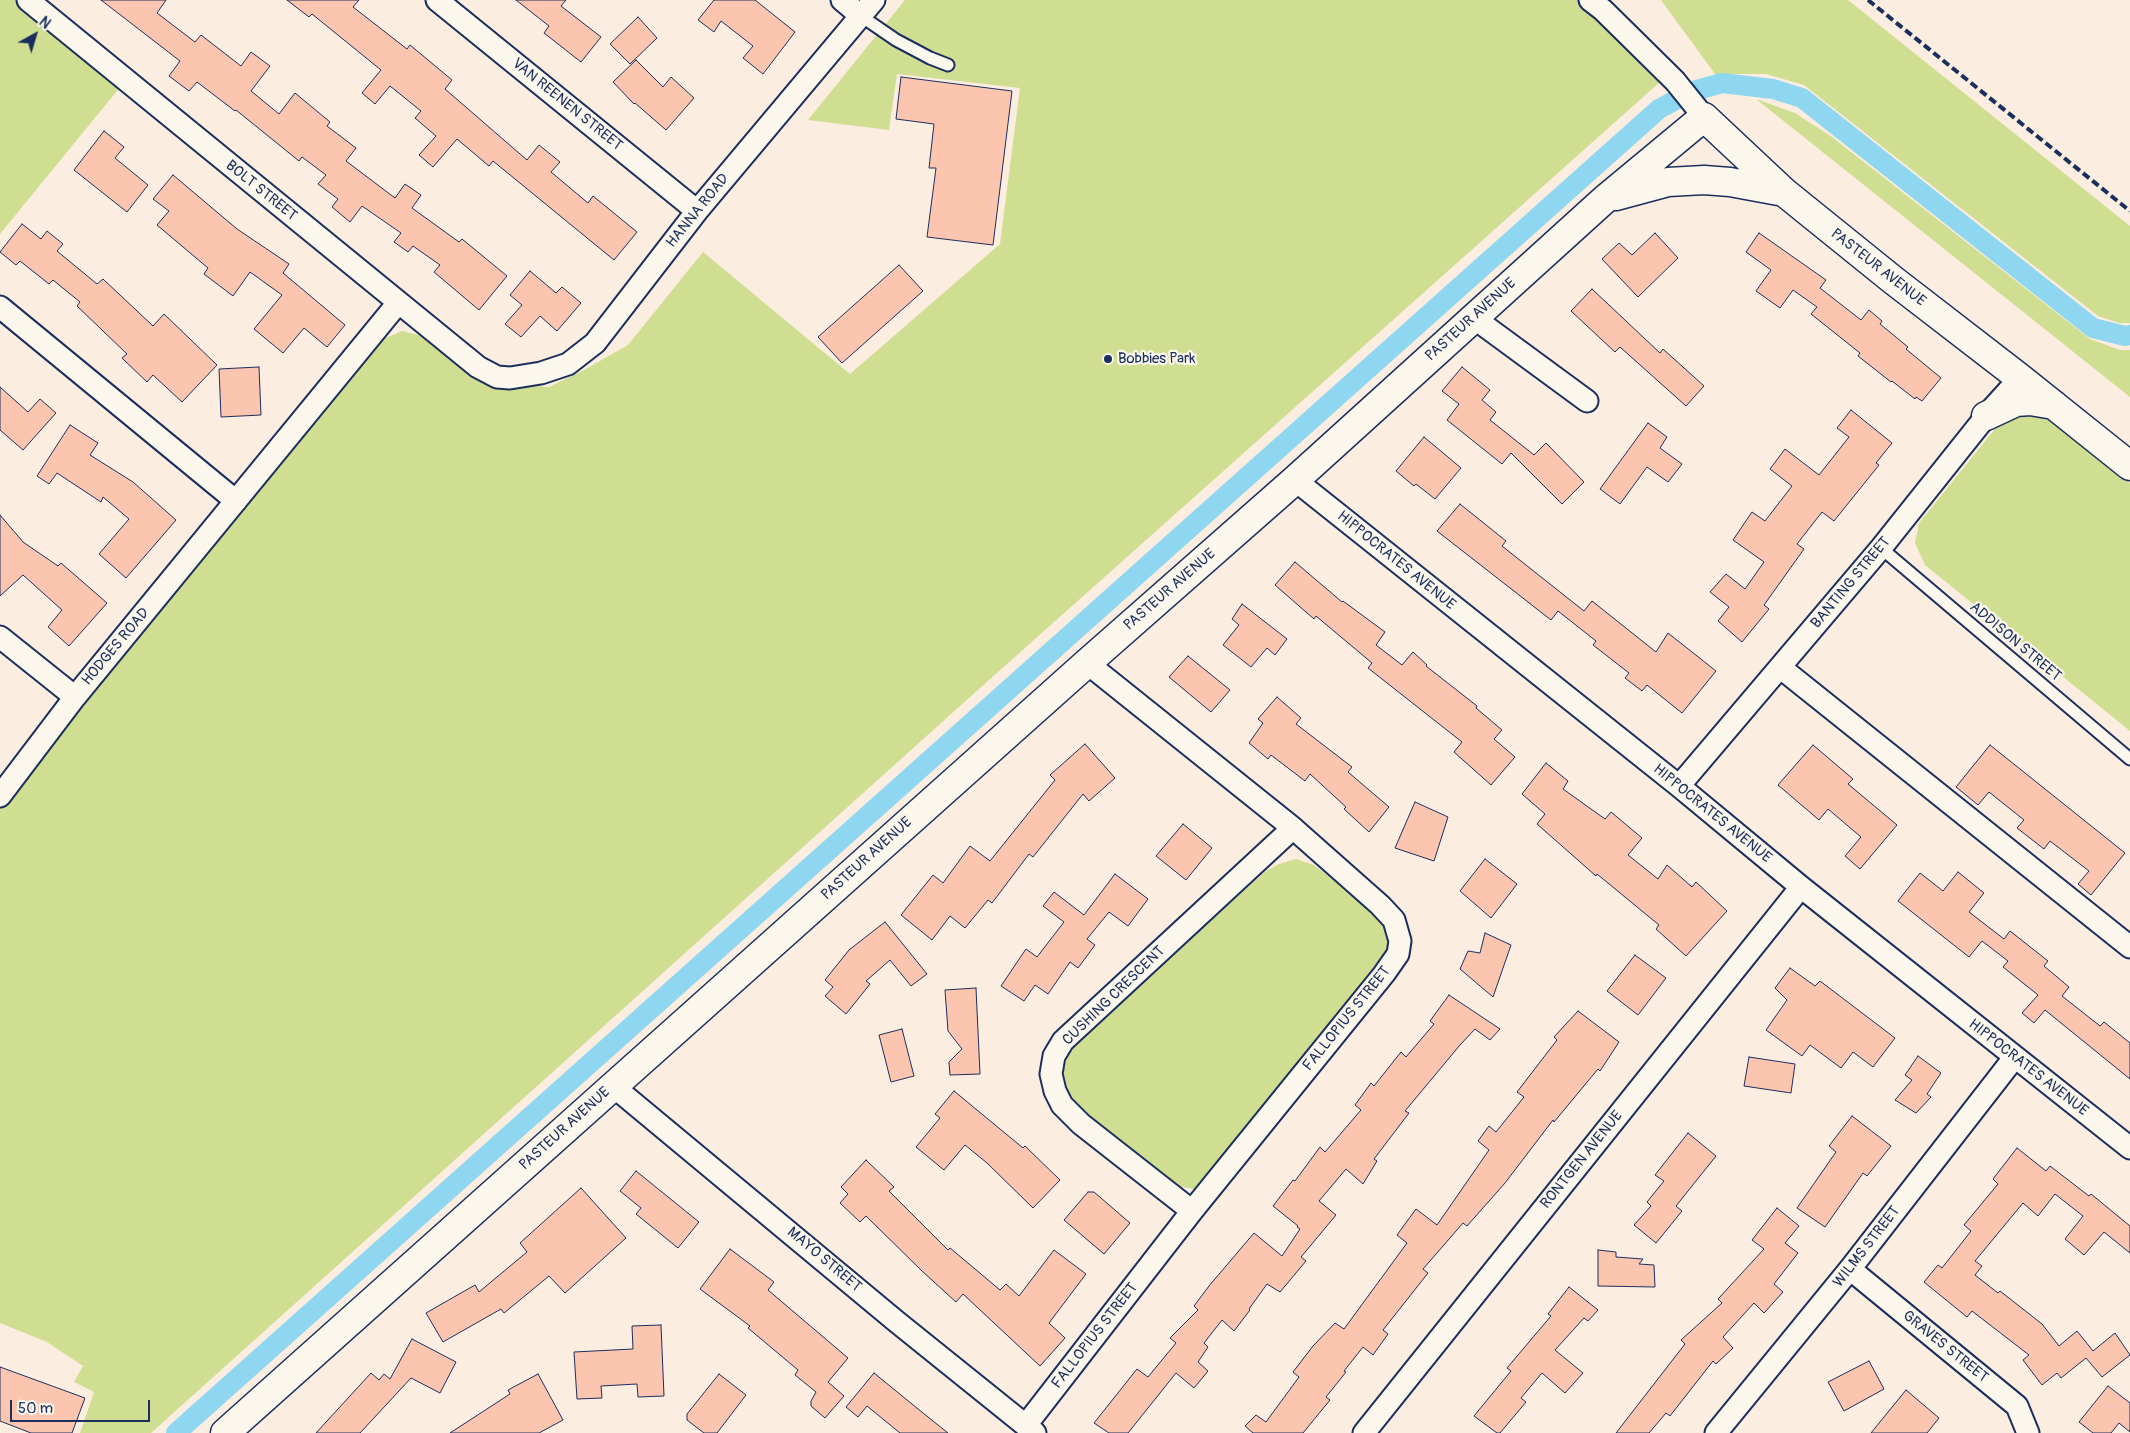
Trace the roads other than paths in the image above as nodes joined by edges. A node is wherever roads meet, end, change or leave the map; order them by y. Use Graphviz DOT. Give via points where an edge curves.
graph roads {
  1 [pos="28,0"];
  2 [pos="437,0"];
  3 [pos="842,0"];
  4 [pos="1590,0"];
  5 [pos="868,8"];
  6 [pos="948,65"];
  7 [pos="1702,114"];
  8 [pos="1784,192"];
  9 [pos="1604,200"];
  10 [pos="697,211"];
  11 [pos="398,303"];
  12 [pos="0,307"];
  13 [pos="1474,318"];
  14 [pos="497,377"];
  15 [pos="2020,378"];
  16 [pos="1587,401"];
  17 [pos="2054,405"];
  18 [pos="1986,416"];
  19 [pos="2130,466"];
  20 [pos="1295,480"];
  21 [pos="236,500"];
  22 [pos="1881,548"];
  23 [pos="0,637"];
  24 [pos="1087,663"];
  25 [pos="1781,668"];
  26 [pos="75,697"];
  27 [pos="2130,759"];
  28 [pos="1679,786"];
  29 [pos="0,796"];
  30 [pos="1292,828"];
  31 [pos="1801,887"];
  32 [pos="2130,947"];
  33 [pos="2014,1058"];
  34 [pos="613,1086"];
  35 [pos="2130,1148"];
  36 [pos="1192,1211"];
  37 [pos="1850,1269"];
  38 [pos="1031,1429"];
  39 [pos="225,1433"];
  40 [pos="1364,1433"];
  41 [pos="1716,1433"];
  42 [pos="2028,1433"];
  1 -- 11 [label="street, BOLT STREET"];
  2 -- 10 [label="street, VAN REENEN STREET"];
  3 -- 5 [label="street"];
  4 -- 7 [label="street" via="1675,81"];
  5 -- 6 [label="lane" via="896,40"];
  5 -- 10 [label="street, HANNA ROAD"];
  7 -- 8 [label="street, PASTEUR AVENUE"];
  7 -- 9 [label="street, PASTEUR AVENUE"];
  8 -- 9 [label="street" via="1704,180 1668,182"];
  8 -- 15 [label="street, PASTEUR AVENUE"];
  9 -- 13 [label="street, PASTEUR AVENUE"];
  10 -- 14 [label="street, HANNA ROAD" via="609,326 584,353 568,364 542,373"];
  11 -- 14 [label="street, BOLT STREET" via="483,371"];
  11 -- 21 [label="street, HODGES ROAD"];
  12 -- 21 [label="street"];
  13 -- 16 [label="street"];
  13 -- 20 [label="street, PASTEUR AVENUE"];
  15 -- 17 [label="street, PASTEUR AVENUE"];
  15 -- 18 [label="street, BANTING STREET"];
  17 -- 18 [label="street" via="2016,402"];
  17 -- 19 [label="street, PASTEUR AVENUE"];
  18 -- 22 [label="street, BANTING STREET"];
  20 -- 24 [label="street, PASTEUR AVENUE"];
  20 -- 28 [label="street, HIPPOCRATES AVENUE"];
  21 -- 26 [label="street, HODGES ROAD"];
  22 -- 25 [label="street, BANTING STREET"];
  22 -- 27 [label="lane, ADDISON STREET"];
  23 -- 26 [label="street"];
  24 -- 30 [label="street, FALLOPIUS STREET"];
  24 -- 34 [label="street, PASTEUR AVENUE"];
  25 -- 28 [label="street, BANTING STREET"];
  25 -- 32 [label="street"];
  26 -- 29 [label="street, HODGES ROAD"];
  28 -- 31 [label="street, HIPPOCRATES AVENUE"];
  30 -- 36 [label="street, FALLOPIUS STREET" via="1394,920 1400,941 1398,954"];
  30 -- 36 [label="street, CUSHING CRESCENT" via="1063,1042 1054,1056 1051,1074 1062,1105 1081,1124"];
  31 -- 33 [label="street, HIPPOCRATES AVENUE"];
  31 -- 40 [label="street, RONTGEN AVENUE"];
  33 -- 35 [label="street, HIPPOCRATES AVENUE"];
  33 -- 37 [label="street, WILMS STREET"];
  34 -- 38 [label="street, MAYO STREET"];
  34 -- 39 [label="street, PASTEUR AVENUE"];
  36 -- 38 [label="street, FALLOPIUS STREET"];
  37 -- 41 [label="street, WILMS STREET"];
  37 -- 42 [label="street, GRAVES STREET" via="2017,1406"];
}
